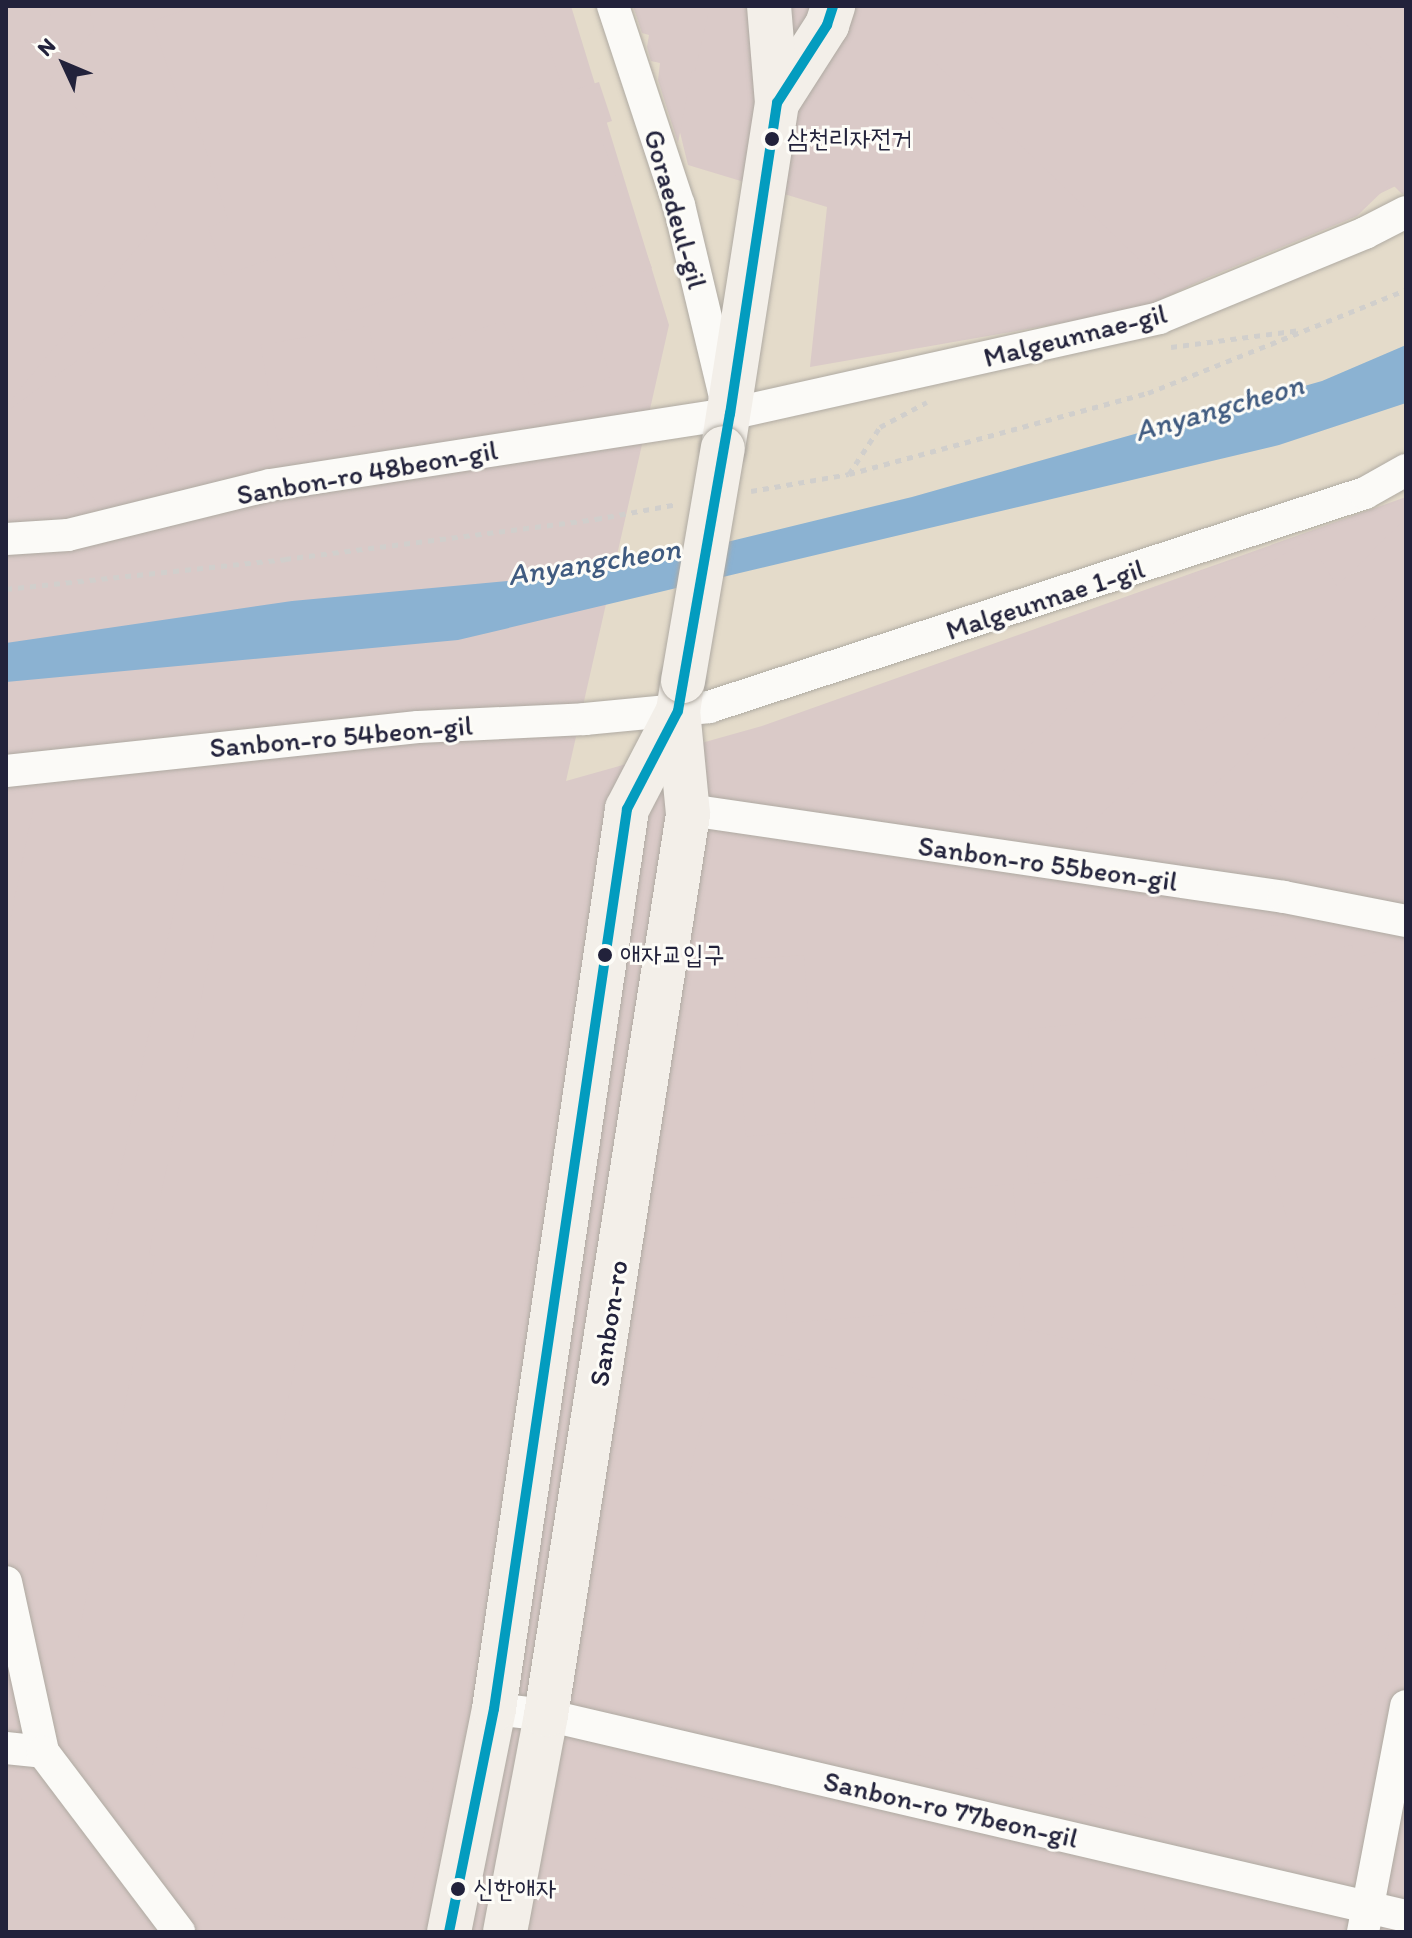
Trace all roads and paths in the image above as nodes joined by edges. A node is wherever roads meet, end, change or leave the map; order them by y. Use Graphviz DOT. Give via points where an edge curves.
graph roads {
  1 [pos="613,6"];
  2 [pos="769,6"];
  3 [pos="833,6"];
  4 [pos="777,103"];
  5 [pos="1406,212"];
  6 [pos="726,431"];
  7 [pos="1406,470"];
  8 [pos="6,539"];
  9 [pos="680,696"];
  10 [pos="6,771"];
  11 [pos="688,814"];
  12 [pos="1406,921"];
  13 [pos="6,1582"];
  14 [pos="1406,1706"];
  15 [pos="494,1709"];
  16 [pos="546,1715"];
  17 [pos="6,1748"];
  18 [pos="43,1752"];
  19 [pos="1406,1916"];
  20 [pos="1366,1919"];
  21 [pos="179,1932"];
  22 [pos="449,1932"];
  23 [pos="505,1932"];
  1 -- 6 [label="street, Goraedeul-gil" via="679,205"];
  2 -- 4 [label="street"];
  3 -- 4 [label="street" via="827,25"];
  4 -- 6 [label="street"];
  5 -- 6 [label="street, Malgeunnae-gil" via="1159,318"];
  6 -- 8 [label="street, Sanbon-ro 48beon-gil" via="270,485 68,535"];
  6 -- 9 [label="street, bridge"];
  7 -- 9 [label="street, Malgeunnae 1-gil" via="1365,493 709,707"];
  9 -- 10 [label="street, Sanbon-ro 54beon-gil"];
  9 -- 11 [label="street, Sanbon-ro"];
  9 -- 15 [label="street, Sanbon-ro" via="627,809"];
  11 -- 12 [label="street, Sanbon-ro 55beon-gil" via="703,812 1268,895"];
  11 -- 16 [label="street, Sanbon-ro"];
  13 -- 18 [label="street"];
  14 -- 20 [label="street"];
  15 -- 16 [label="street, Sanbon-ro 77beon-gil"];
  15 -- 22 [label="street, Sanbon-ro"];
  16 -- 20 [label="street, Sanbon-ro 77beon-gil"];
  16 -- 23 [label="street, Sanbon-ro"];
  17 -- 18 [label="street"];
  18 -- 21 [label="street"];
  19 -- 20 [label="street, Sanbon-ro 77beon-gil"];
}
